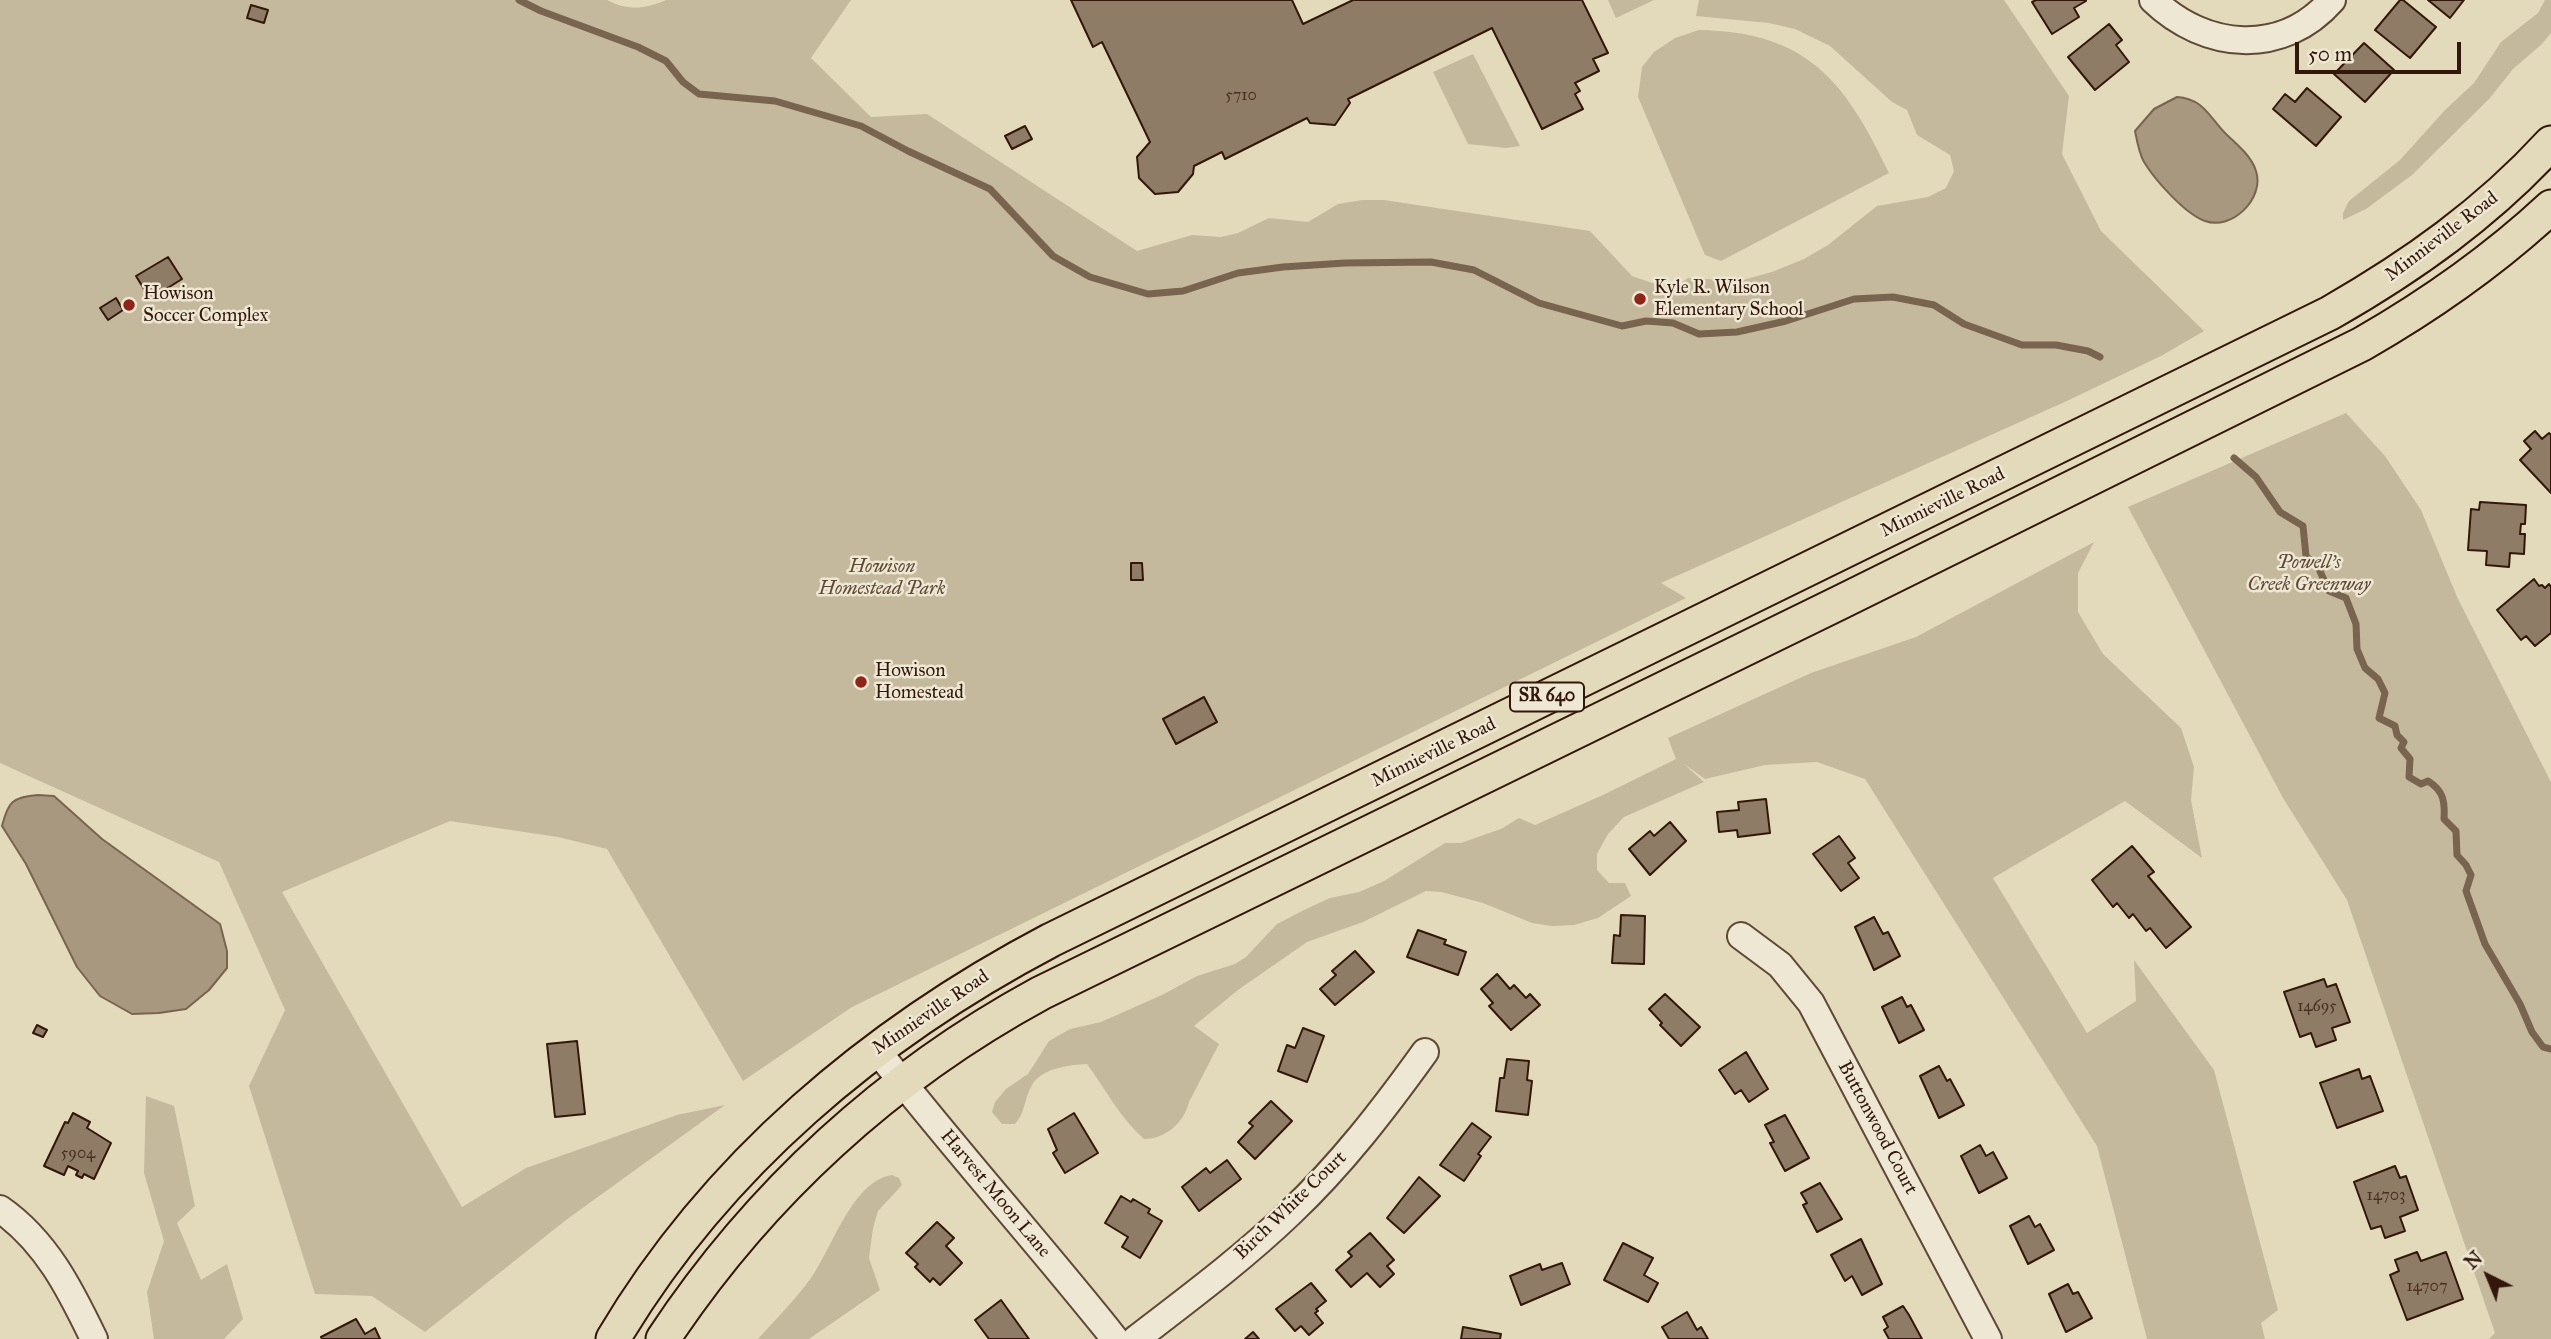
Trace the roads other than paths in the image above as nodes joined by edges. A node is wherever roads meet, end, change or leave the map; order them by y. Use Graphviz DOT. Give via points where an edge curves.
graph roads {
  1 [pos="2154,0"];
  2 [pos="2332,0"];
  3 [pos="2551,143"];
  4 [pos="2551,207"];
  5 [pos="1741,936"];
  6 [pos="876,1049"];
  7 [pos="1425,1052"];
  8 [pos="902,1082"];
  9 [pos="0,1209"];
  10 [pos="94,1339"];
  11 [pos="613,1339"];
  12 [pos="663,1339"];
  13 [pos="1115,1339"];
  14 [pos="1136,1339"];
  15 [pos="1988,1339"];
  1 -- 2 [label="street" via="2189,28 2231,41 2293,29"];
  3 -- 6 [label="main road, Minnieville Road / SR 640" via="2471,219 2330,313 1051,940 954,994"];
  4 -- 8 [label="main road, Minnieville Road / SR 640" via="2445,292 2362,344 1041,993 972,1032"];
  5 -- 15 [label="street, Buttonwood Court" via="1780,965 1811,1003"];
  6 -- 8 [label="street, Harvest Moon Lane"];
  6 -- 11 [label="main road, Minnieville Road / SR 640" via="791,1119 723,1191 656,1275"];
  7 -- 14 [label="street, Birch White Court" via="1342,1158 1291,1212"];
  8 -- 12 [label="main road, Minnieville Road / SR 640" via="829,1144 767,1206 714,1268"];
  8 -- 13 [label="street, Harvest Moon Lane"];
  9 -- 10 [label="street" via="31,1235 53,1263"];
}
